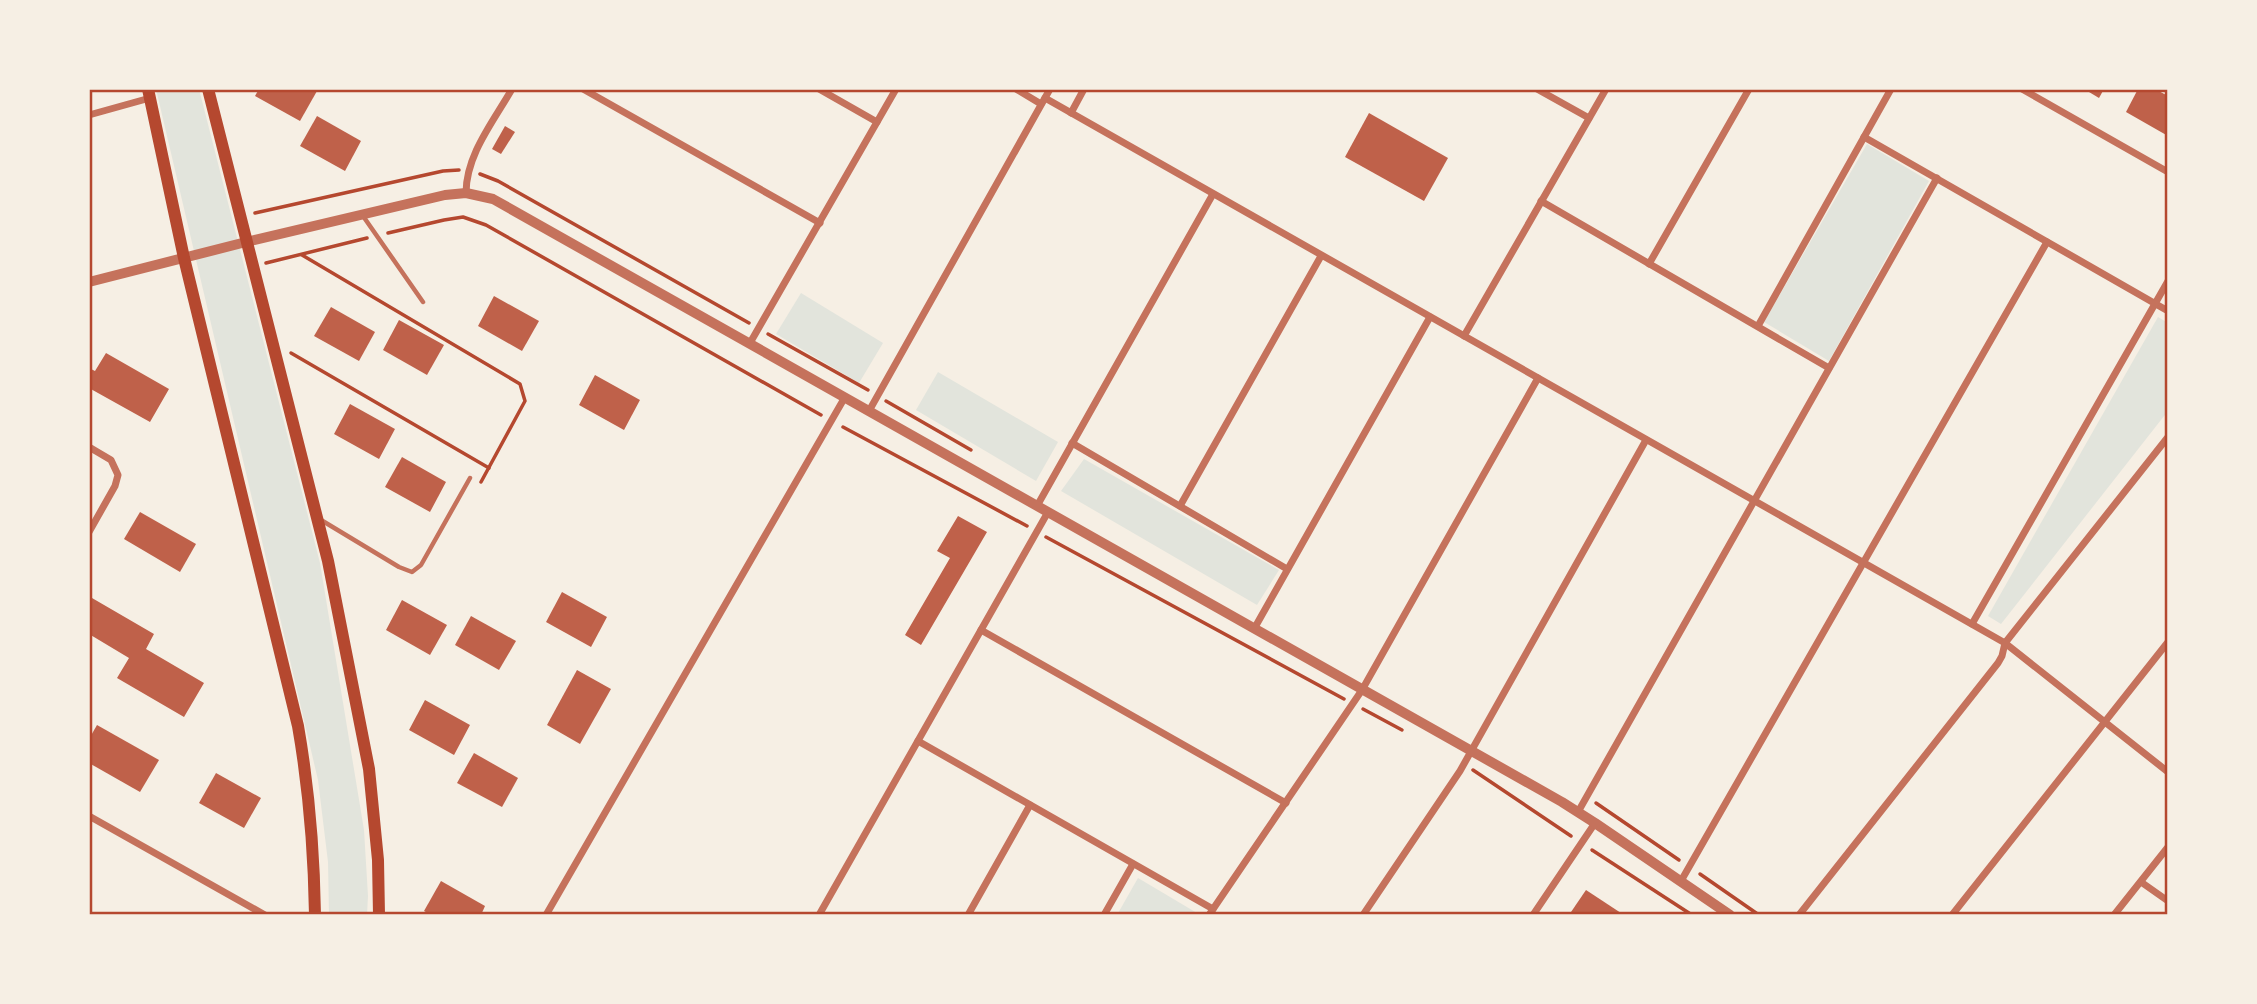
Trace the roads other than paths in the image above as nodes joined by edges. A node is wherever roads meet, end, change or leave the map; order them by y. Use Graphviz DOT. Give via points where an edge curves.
graph roads {
  1 [pos="208,89"];
  2 [pos="512,89"];
  3 [pos="583,89"];
  4 [pos="819,89"];
  5 [pos="896,89"];
  6 [pos="1016,89"];
  7 [pos="1050,89"];
  8 [pos="1084,89"];
  9 [pos="1538,89"];
  10 [pos="1606,89"];
  11 [pos="1749,89"];
  12 [pos="1891,89"];
  13 [pos="2022,89"];
  14 [pos="149,94"];
  15 [pos="1043,101"];
  16 [pos="1071,113"];
  17 [pos="89,115"];
  18 [pos="1589,118"];
  19 [pos="877,122"];
  20 [pos="1864,136"];
  21 [pos="2168,172"];
  22 [pos="1937,178"];
  23 [pos="466,193"];
  24 [pos="1213,194"];
  25 [pos="1541,201"];
  26 [pos="363,215"];
  27 [pos="820,223"];
  28 [pos="246,242"];
  29 [pos="2047,242"];
  30 [pos="1321,256"];
  31 [pos="184,258"];
  32 [pos="1650,264"];
  33 [pos="2168,281"];
  34 [pos="89,282"];
  35 [pos="423,302"];
  36 [pos="2155,304"];
  37 [pos="2168,311"];
  38 [pos="1430,317"];
  39 [pos="1758,326"];
  40 [pos="1464,336"];
  41 [pos="750,343"];
  42 [pos="1829,368"];
  43 [pos="1538,378"];
  44 [pos="845,397"];
  45 [pos="869,411"];
  46 [pos="2168,437"];
  47 [pos="1646,440"];
  48 [pos="1072,443"];
  49 [pos="89,447"];
  50 [pos="470,478"];
  51 [pos="1754,501"];
  52 [pos="1037,506"];
  53 [pos="1180,506"];
  54 [pos="1048,512"];
  55 [pos="317,518"];
  56 [pos="89,531"];
  57 [pos="1863,563"];
  58 [pos="1287,569"];
  59 [pos="1972,624"];
  60 [pos="981,629"];
  61 [pos="1254,629"];
  62 [pos="2168,642"];
  63 [pos="2005,643"];
  64 [pos="1362,690"];
  65 [pos="2105,721"];
  66 [pos="918,741"];
  67 [pos="1470,751"];
  68 [pos="2168,772"];
  69 [pos="1286,803"];
  70 [pos="1030,805"];
  71 [pos="1578,812"];
  72 [pos="89,816"];
  73 [pos="1595,823"];
  74 [pos="2168,848"];
  75 [pos="1133,864"];
  76 [pos="1681,881"];
  77 [pos="2141,882"];
  78 [pos="2168,901"];
  79 [pos="1211,912"];
  80 [pos="265,915"];
  81 [pos="314,915"];
  82 [pos="379,915"];
  83 [pos="546,915"];
  84 [pos="819,915"];
  85 [pos="968,915"];
  86 [pos="1104,915"];
  87 [pos="1363,915"];
  88 [pos="1533,915"];
  89 [pos="1730,915"];
  90 [pos="1799,915"];
  91 [pos="1952,915"];
  92 [pos="2114,915"];
  1 -- 28 [label="main road"];
  2 -- 23 [label="street" via="473,156"];
  3 -- 27 [label="street"];
  4 -- 19 [label="street"];
  5 -- 19 [label="street"];
  6 -- 15 [label="street"];
  7 -- 15 [label="street"];
  8 -- 16 [label="street"];
  9 -- 18 [label="street"];
  10 -- 18 [label="street"];
  11 -- 32 [label="street"];
  12 -- 20 [label="street"];
  13 -- 21 [label="street"];
  14 -- 17 [label="street"];
  14 -- 31 [label="main road"];
  15 -- 16 [label="street"];
  15 -- 45 [label="street"];
  16 -- 24 [label="street"];
  18 -- 25 [label="street"];
  19 -- 27 [label="street"];
  20 -- 22 [label="street"];
  20 -- 39 [label="street"];
  22 -- 29 [label="street"];
  22 -- 42 [label="street"];
  23 -- 26 [label="street"];
  23 -- 41 [label="street" via="506,205"];
  24 -- 30 [label="street"];
  24 -- 48 [label="street"];
  25 -- 32 [label="street"];
  25 -- 40 [label="street"];
  26 -- 28 [label="street"];
  26 -- 35 [label="lane"];
  27 -- 41 [label="street"];
  28 -- 31 [label="street"];
  28 -- 55 [label="main road"];
  29 -- 36 [label="street"];
  29 -- 57 [label="street"];
  30 -- 38 [label="street"];
  30 -- 53 [label="street"];
  31 -- 34 [label="street"];
  31 -- 81 [label="main road" via="298,726 309,800"];
  32 -- 39 [label="street"];
  33 -- 36 [label="street"];
  36 -- 37 [label="street"];
  36 -- 59 [label="street"];
  38 -- 40 [label="street"];
  38 -- 58 [label="street"];
  39 -- 42 [label="street"];
  40 -- 43 [label="street"];
  41 -- 44 [label="street"];
  42 -- 51 [label="street"];
  43 -- 47 [label="street"];
  43 -- 64 [label="street"];
  44 -- 45 [label="street"];
  44 -- 83 [label="street"];
  45 -- 52 [label="street"];
  46 -- 63 [label="street"];
  47 -- 51 [label="street"];
  47 -- 67 [label="street"];
  48 -- 52 [label="street"];
  48 -- 53 [label="street"];
  49 -- 56 [label="street" via="111,460 118,475"];
  50 -- 55 [label="lane" via="421,565 411,572"];
  51 -- 57 [label="street"];
  51 -- 71 [label="street"];
  52 -- 54 [label="street"];
  53 -- 58 [label="street"];
  54 -- 60 [label="street"];
  54 -- 61 [label="street"];
  55 -- 82 [label="main road" via="369,769"];
  57 -- 59 [label="street"];
  57 -- 76 [label="street"];
  58 -- 61 [label="street"];
  59 -- 63 [label="street"];
  60 -- 66 [label="street"];
  60 -- 69 [label="street"];
  61 -- 64 [label="street"];
  62 -- 65 [label="street"];
  63 -- 65 [label="street"];
  63 -- 90 [label="street" via="1998,663"];
  64 -- 67 [label="street"];
  64 -- 69 [label="street"];
  65 -- 68 [label="street"];
  65 -- 91 [label="street"];
  66 -- 70 [label="street"];
  66 -- 84 [label="street"];
  67 -- 71 [label="street"];
  67 -- 87 [label="street"];
  69 -- 79 [label="street"];
  70 -- 75 [label="street"];
  70 -- 85 [label="street"];
  71 -- 73 [label="street"];
  72 -- 80 [label="street"];
  73 -- 76 [label="street"];
  73 -- 88 [label="street"];
  74 -- 77 [label="street"];
  75 -- 79 [label="street"];
  75 -- 86 [label="street"];
  76 -- 89 [label="street"];
  77 -- 78 [label="street"];
  77 -- 92 [label="street"];
}
